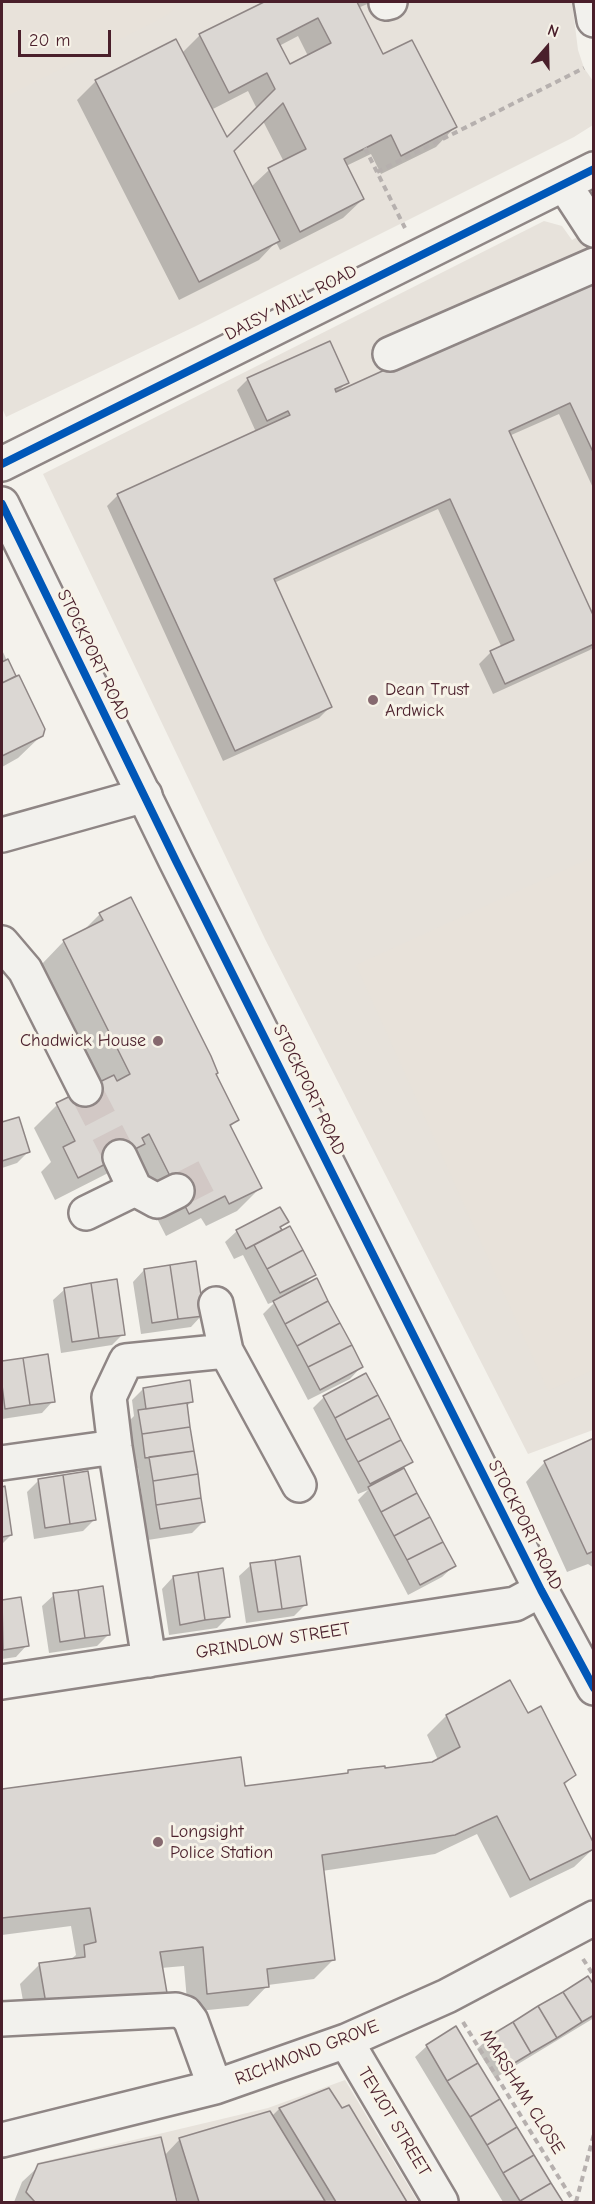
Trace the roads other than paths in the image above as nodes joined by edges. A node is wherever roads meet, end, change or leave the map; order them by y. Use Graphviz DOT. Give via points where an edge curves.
graph roads {
  1 [pos="591,2"];
  2 [pos="594,20"];
  3 [pos="594,169"];
  4 [pos="564,184"];
  5 [pos="594,230"];
  6 [pos="594,265"];
  7 [pos="390,354"];
  8 [pos="2,464"];
  9 [pos="2,504"];
  10 [pos="145,795"];
  11 [pos="2,835"];
  12 [pos="2,943"];
  13 [pos="86,1089"];
  14 [pos="120,1157"];
  15 [pos="135,1189"];
  16 [pos="177,1191"];
  17 [pos="86,1213"];
  18 [pos="216,1304"];
  19 [pos="226,1351"];
  20 [pos="115,1447"];
  21 [pos="2,1463"];
  22 [pos="299,1485"];
  23 [pos="541,1590"];
  24 [pos="149,1660"];
  25 [pos="2,1682"];
  26 [pos="594,1688"];
  27 [pos="594,1918"];
  28 [pos="2,2019"];
  29 [pos="346,2041"];
  30 [pos="215,2087"];
  31 [pos="2,2139"];
  32 [pos="441,2202"];
  1 -- 2 [label="main road"];
  3 -- 4 [label="main road, DAISY MILL ROAD"];
  4 -- 5 [label="main road"];
  4 -- 8 [label="main road, DAISY MILL ROAD"];
  6 -- 7 [label="main road"];
  9 -- 10 [label="main road, STOCKPORT ROAD"];
  10 -- 11 [label="main road"];
  10 -- 23 [label="main road, STOCKPORT ROAD"];
  12 -- 13 [label="main road" via="25,970"];
  14 -- 15 [label="main road"];
  15 -- 16 [label="main road" via="157,1201"];
  15 -- 17 [label="main road"];
  18 -- 19 [label="main road"];
  19 -- 20 [label="main road" via="126,1361 110,1396"];
  19 -- 22 [label="main road"];
  20 -- 21 [label="main road"];
  20 -- 24 [label="main road"];
  23 -- 24 [label="main road, GRINDLOW STREET" via="515,1604"];
  23 -- 26 [label="main road, STOCKPORT ROAD"];
  24 -- 25 [label="main road, GRINDLOW STREET"];
  27 -- 29 [label="main road, RICHMOND GROVE" via="447,1996"];
  28 -- 30 [label="main road" via="176,2010 191,2021"];
  29 -- 30 [label="main road, RICHMOND GROVE"];
  29 -- 32 [label="main road, TEVIOT STREET"];
  30 -- 31 [label="main road, RICHMOND GROVE"];
}
